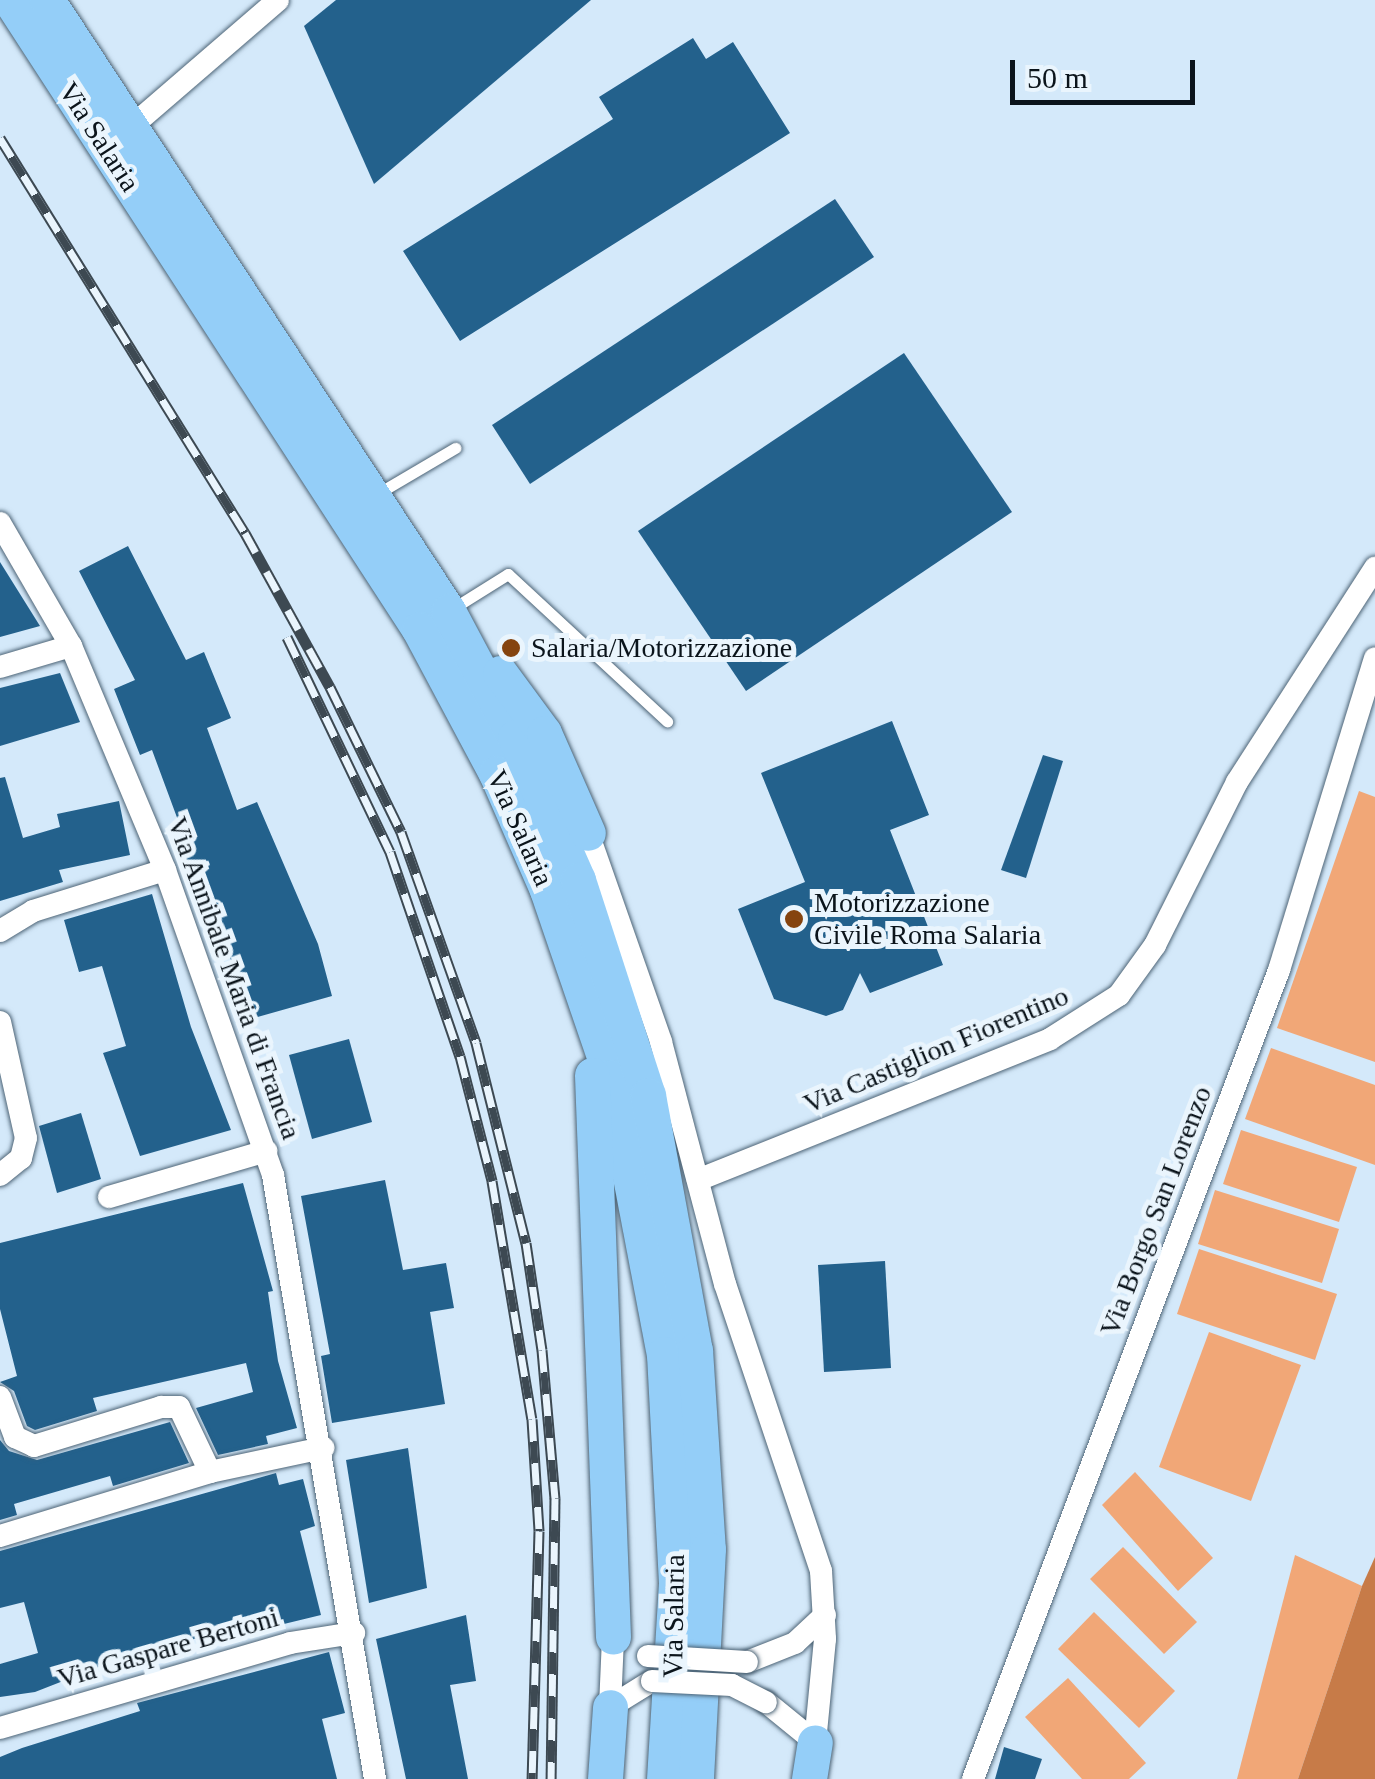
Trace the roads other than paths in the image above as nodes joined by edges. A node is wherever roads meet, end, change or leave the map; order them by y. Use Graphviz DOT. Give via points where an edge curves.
graph roads {
  1 [pos="10,0"];
  2 [pos="47,0"];
  3 [pos="278,0"];
  4 [pos="131,127"];
  5 [pos="455,448"];
  6 [pos="374,497"];
  7 [pos="0,523"];
  8 [pos="1375,568"];
  9 [pos="448,612"];
  10 [pos="71,646"];
  11 [pos="1375,658"];
  12 [pos="0,667"];
  13 [pos="667,721"];
  14 [pos="588,833"];
  15 [pos="165,870"];
  16 [pos="0,931"];
  17 [pos="584,990"];
  18 [pos="0,1022"];
  19 [pos="266,1151"];
  20 [pos="0,1175"];
  21 [pos="698,1180"];
  22 [pos="109,1198"];
  23 [pos="0,1397"];
  24 [pos="323,1448"];
  25 [pos="210,1472"];
  26 [pos="0,1536"];
  27 [pos="824,1616"];
  28 [pos="354,1634"];
  29 [pos="614,1636"];
  30 [pos="610,1707"];
  31 [pos="0,1728"];
  32 [pos="815,1742"];
  33 [pos="375,1779"];
  34 [pos="605,1779"];
  35 [pos="664,1779"];
  36 [pos="696,1779"];
  37 [pos="809,1779"];
  38 [pos="973,1779"];
  1 -- 17 [label="main road, Via Salaria" via="426,641 496,773"];
  2 -- 4 [label="main road, Via Salaria"];
  3 -- 4 [label="street"];
  4 -- 6 [label="main road, Via Salaria"];
  5 -- 6 [label="lane"];
  6 -- 9 [label="main road, Via Salaria"];
  7 -- 10 [label="street, Via Annibale Maria di Francia"];
  8 -- 21 [label="street, Via Castiglion Fiorentino" via="1237,782 1156,945 1119,995 1050,1040"];
  9 -- 13 [label="lane" via="508,574"];
  9 -- 14 [label="main road" via="544,733"];
  9 -- 36 [label="main road, Via Salaria" via="578,880 629,1024 664,1168 695,1350 706,1487 707,1605"];
  10 -- 12 [label="street"];
  10 -- 15 [label="street, Via Annibale Maria di Francia"];
  11 -- 38 [label="street, Via Borgo San Lorenzo" via="1279,970"];
  14 -- 21 [label="street" via="661,1042"];
  15 -- 16 [label="street" via="18,917"];
  15 -- 19 [label="street, Via Annibale Maria di Francia"];
  17 -- 29 [label="main road" via="597,1128"];
  17 -- 35 [label="main road, Via Salaria" via="633,1173 668,1397 676,1583"];
  18 -- 20 [label="street" via="26,1138 21,1158"];
  19 -- 22 [label="street"];
  19 -- 24 [label="street, Via Annibale Maria di Francia"];
  21 -- 27 [label="street" via="730,1302 821,1571"];
  23 -- 25 [label="street" via="14,1436 34,1446 161,1406 179,1408"];
  24 -- 25 [label="street"];
  24 -- 28 [label="street, Via Annibale Maria di Francia"];
  25 -- 26 [label="street"];
  27 -- 29 [label="street, bridge" via="795,1642 747,1662 648,1656"];
  27 -- 32 [label="street"];
  28 -- 31 [label="street, Via Gaspare Bertoni" via="290,1643"];
  28 -- 33 [label="street, Via Annibale Maria di Francia"];
  29 -- 30 [label="street"];
  30 -- 32 [label="street, bridge" via="652,1681 736,1686"];
  30 -- 34 [label="main road"];
  32 -- 37 [label="main road"];
}
